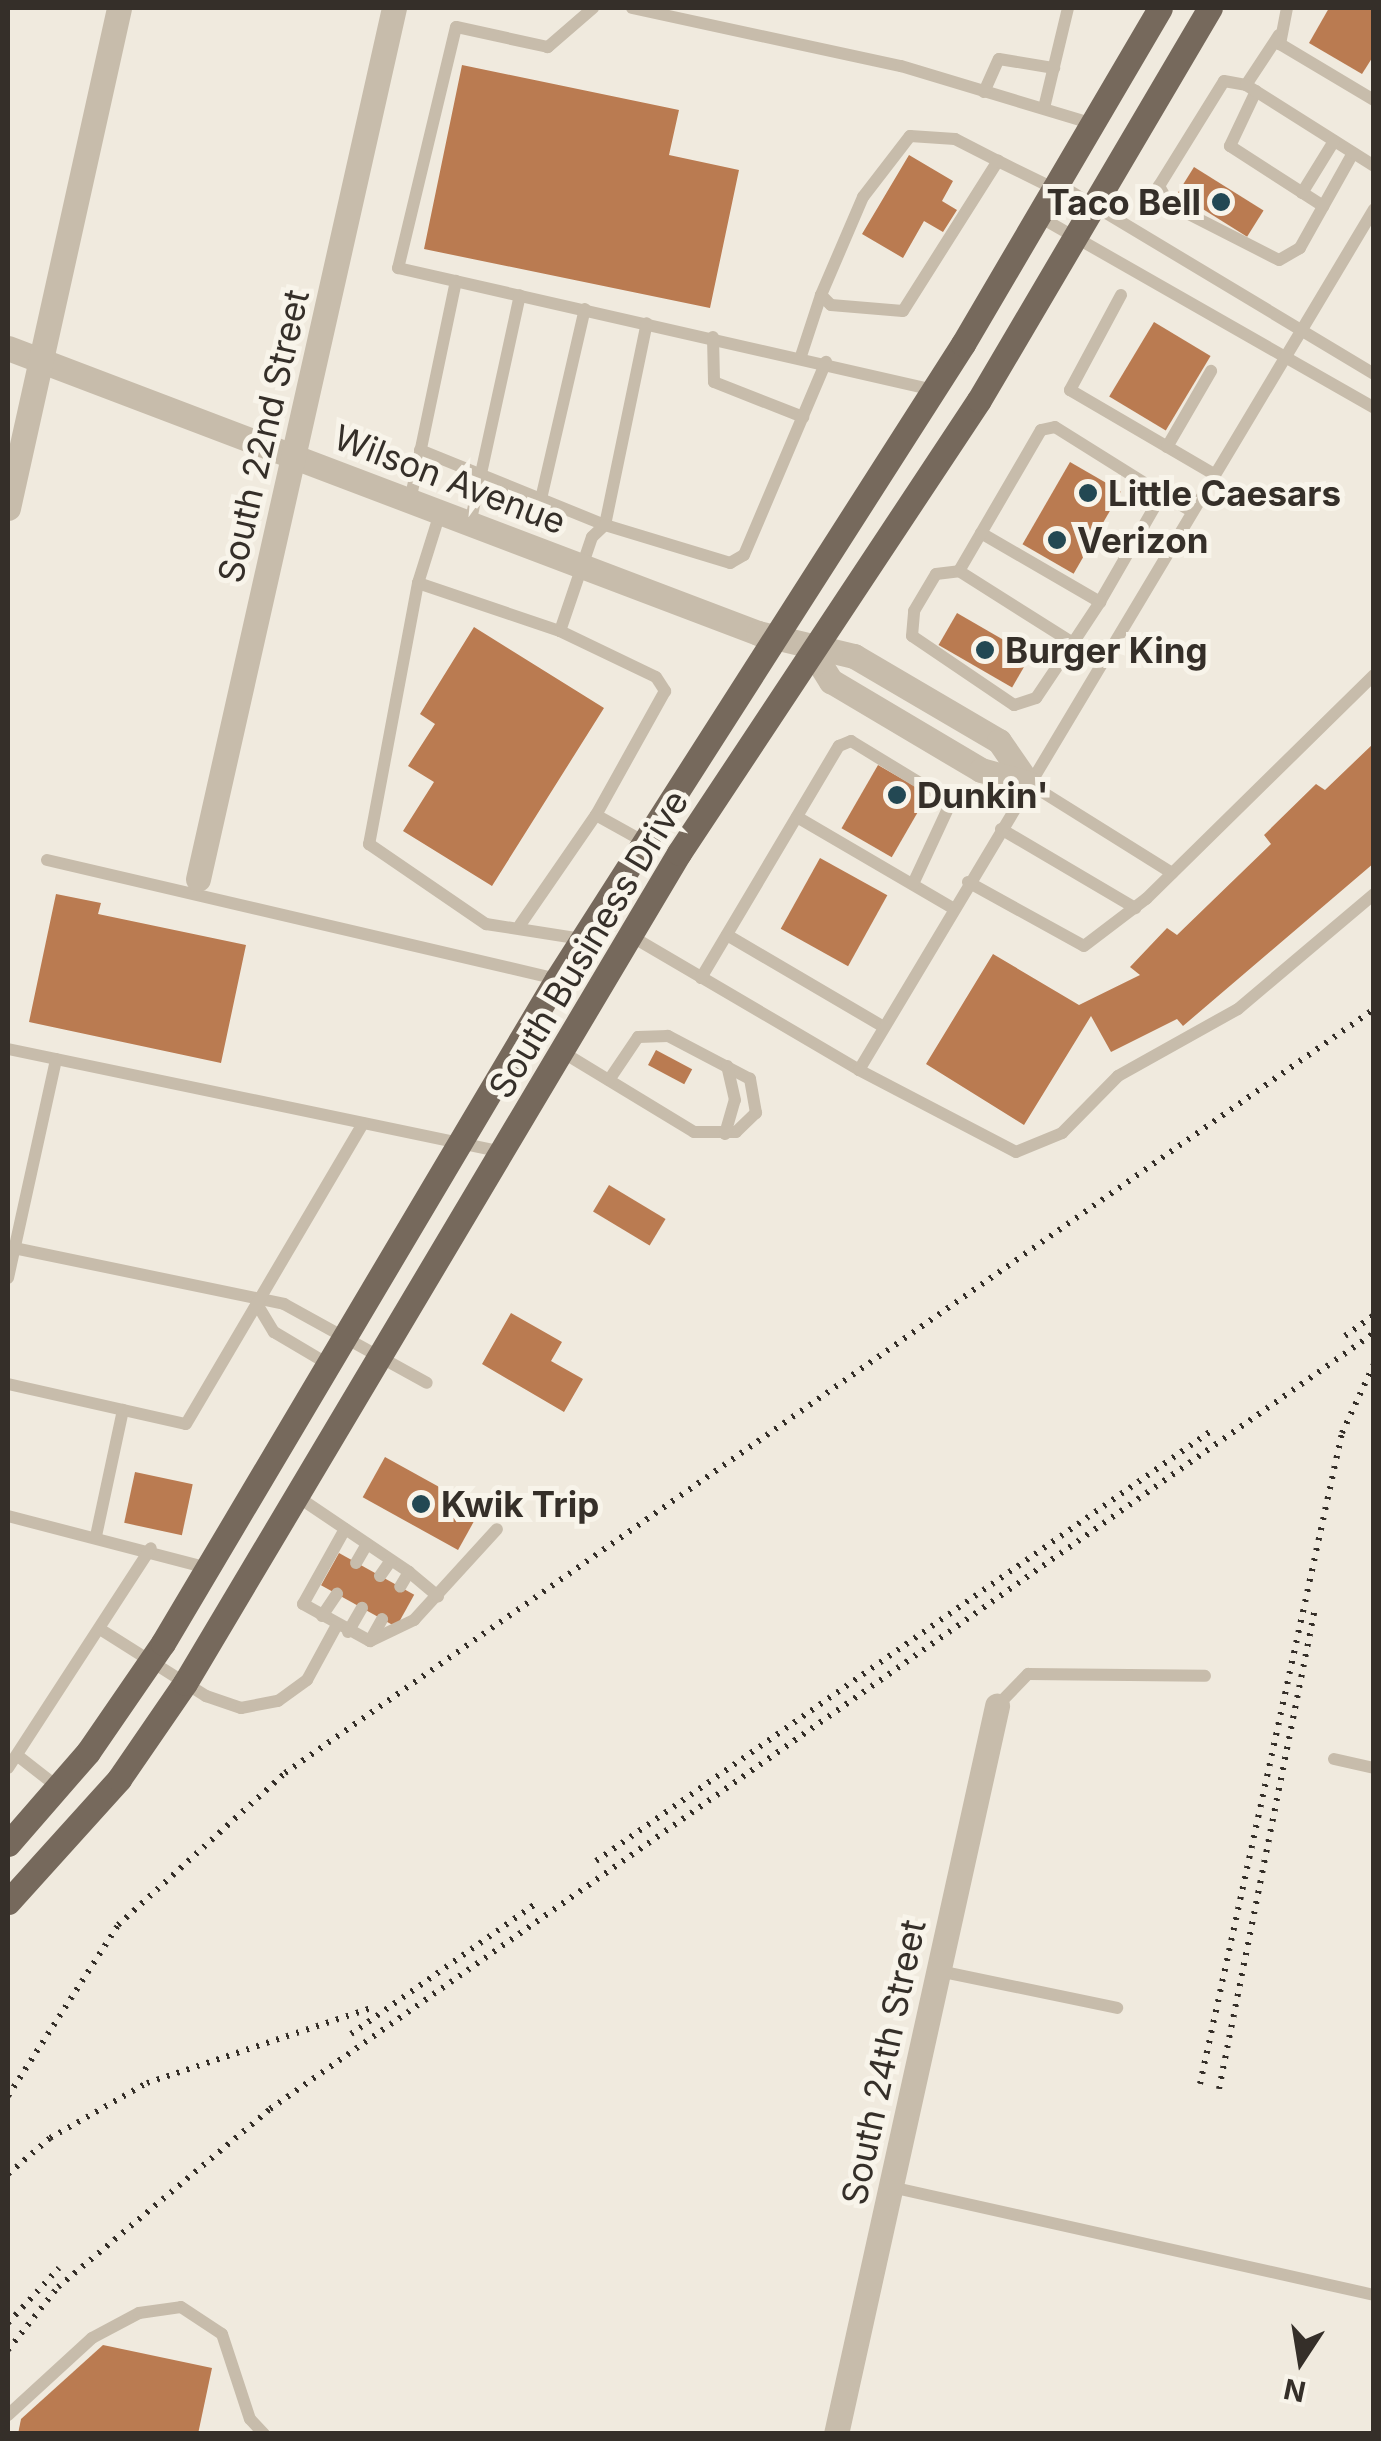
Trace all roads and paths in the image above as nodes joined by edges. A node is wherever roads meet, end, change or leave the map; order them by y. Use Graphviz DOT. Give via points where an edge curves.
graph roads {
  1 [pos="119,8"];
  2 [pos="394,8"];
  3 [pos="592,8"];
  4 [pos="632,8"];
  5 [pos="1068,8"];
  6 [pos="1160,8"];
  7 [pos="1210,8"];
  8 [pos="1287,8"];
  9 [pos="1279,35"];
  10 [pos="1054,68"];
  11 [pos="1251,88"];
  12 [pos="984,92"];
  13 [pos="1372,96"];
  14 [pos="1044,108"];
  15 [pos="1092,124"];
  16 [pos="1334,141"];
  17 [pos="1354,153"];
  18 [pos="998,161"];
  19 [pos="1374,166"];
  20 [pos="1057,186"];
  21 [pos="1302,193"];
  22 [pos="1094,206"];
  23 [pos="1324,206"];
  24 [pos="1374,209"];
  25 [pos="1038,216"];
  26 [pos="1076,238"];
  27 [pos="456,280"];
  28 [pos="520,295"];
  29 [pos="822,295"];
  30 [pos="1121,295"];
  31 [pos="585,309"];
  32 [pos="647,322"];
  33 [pos="1301,331"];
  34 [pos="713,337"];
  35 [pos="8,348"];
  36 [pos="1286,354"];
  37 [pos="801,356"];
  38 [pos="40,360"];
  39 [pos="826,362"];
  40 [pos="1211,371"];
  41 [pos="1374,374"];
  42 [pos="934,390"];
  43 [pos="1374,408"];
  44 [pos="803,416"];
  45 [pos="1167,447"];
  46 [pos="420,450"];
  47 [pos="295,458"];
  48 [pos="1214,474"];
  49 [pos="481,475"];
  50 [pos="1162,494"];
  51 [pos="540,499"];
  52 [pos="410,501"];
  53 [pos="8,508"];
  54 [pos="1192,512"];
  55 [pos="440,513"];
  56 [pos="470,524"];
  57 [pos="605,524"];
  58 [pos="982,533"];
  59 [pos="582,566"];
  60 [pos="959,571"];
  61 [pos="418,582"];
  62 [pos="1100,602"];
  63 [pos="560,632"];
  64 [pos="772,639"];
  65 [pos="1073,643"];
  66 [pos="812,652"];
  67 [pos="1102,660"];
  68 [pos="1374,674"];
  69 [pos="1028,783"];
  70 [pos="596,815"];
  71 [pos="797,816"];
  72 [pos="1000,828"];
  73 [pos="642,841"];
  74 [pos="47,860"];
  75 [pos="1172,873"];
  76 [pos="198,879"];
  77 [pos="968,882"];
  78 [pos="913,884"];
  79 [pos="1374,894"];
  80 [pos="953,908"];
  81 [pos="1135,908"];
  82 [pos="520,924"];
  83 [pos="726,935"];
  84 [pos="631,936"];
  85 [pos="582,939"];
  86 [pos="701,978"];
  87 [pos="557,979"];
  88 [pos="884,1027"];
  89 [pos="8,1049"];
  90 [pos="564,1053"];
  91 [pos="56,1059"];
  92 [pos="727,1066"];
  93 [pos="859,1070"];
  94 [pos="610,1080"];
  95 [pos="363,1122"];
  96 [pos="725,1134"];
  97 [pos="462,1140"];
  98 [pos="505,1152"];
  99 [pos="14,1248"];
  100 [pos="8,1278"];
  101 [pos="256,1304"];
  102 [pos="345,1336"];
  103 [pos="382,1358"];
  104 [pos="328,1364"];
  105 [pos="427,1382"];
  106 [pos="8,1384"];
  107 [pos="122,1410"];
  108 [pos="298,1497"];
  109 [pos="8,1516"];
  110 [pos="497,1528"];
  111 [pos="344,1530"];
  112 [pos="96,1536"];
  113 [pos="368,1544"];
  114 [pos="151,1548"];
  115 [pos="390,1560"];
  116 [pos="356,1562"];
  117 [pos="208,1568"];
  118 [pos="408,1572"];
  119 [pos="380,1576"];
  120 [pos="400,1587"];
  121 [pos="336,1594"];
  122 [pos="438,1596"];
  123 [pos="362,1608"];
  124 [pos="322,1616"];
  125 [pos="382,1619"];
  126 [pos="343,1628"];
  127 [pos="103,1631"];
  128 [pos="370,1641"];
  129 [pos="151,1661"];
  130 [pos="1206,1676"];
  131 [pos="185,1683"];
  132 [pos="998,1706"];
  133 [pos="18,1756"];
  134 [pos="1334,1759"];
  135 [pos="8,1768"];
  136 [pos="1374,1768"];
  137 [pos="60,1788"];
  138 [pos="8,1844"];
  139 [pos="8,1902"];
  140 [pos="938,1970"];
  141 [pos="1117,2008"];
  142 [pos="891,2187"];
  143 [pos="1374,2294"];
  144 [pos="8,2414"];
  145 [pos="264,2434"];
  146 [pos="836,2434"];
  1 -- 38 [label="street"];
  2 -- 47 [label="street, South 22nd Street"];
  3 -- 27 [label="lane" via="548,46 456,27 398,268"];
  4 -- 12 [label="lane"];
  5 -- 10 [label="lane"];
  6 -- 15 [label="main road, South Business Drive"];
  7 -- 22 [label="main road, South Business Drive"];
  8 -- 9 [label="lane"];
  9 -- 11 [label="lane"];
  9 -- 13 [label="lane" via="1280,44"];
  10 -- 12 [label="lane" via="999,59"];
  10 -- 14 [label="lane"];
  11 -- 16 [label="lane"];
  11 -- 21 [label="lane" via="1230,146"];
  11 -- 23 [label="lane" via="1217,86 1161,177 1162,196 1280,260 1300,248"];
  12 -- 14 [label="lane"];
  14 -- 15 [label="lane"];
  15 -- 20 [label="main road, South Business Drive"];
  16 -- 17 [label="lane"];
  16 -- 21 [label="lane"];
  17 -- 19 [label="lane"];
  17 -- 23 [label="lane"];
  18 -- 20 [label="lane"];
  18 -- 29 [label="lane" via="903,311 831,306"];
  18 -- 29 [label="lane" via="954,139 910,136 863,196"];
  20 -- 22 [label="lane"];
  20 -- 25 [label="main road, South Business Drive"];
  21 -- 23 [label="lane"];
  22 -- 26 [label="main road, South Business Drive"];
  22 -- 33 [label="lane"];
  24 -- 33 [label="lane"];
  25 -- 26 [label="lane"];
  25 -- 42 [label="main road, South Business Drive"];
  26 -- 36 [label="lane"];
  26 -- 66 [label="main road, South Business Drive"];
  27 -- 28 [label="lane"];
  27 -- 46 [label="lane"];
  28 -- 31 [label="lane"];
  28 -- 49 [label="lane"];
  29 -- 37 [label="lane"];
  30 -- 45 [label="lane" via="1068,383"];
  31 -- 32 [label="lane"];
  31 -- 51 [label="lane"];
  32 -- 34 [label="lane"];
  32 -- 57 [label="lane"];
  33 -- 36 [label="lane"];
  33 -- 41 [label="lane"];
  34 -- 37 [label="lane"];
  34 -- 44 [label="lane" via="714,382"];
  35 -- 38 [label="street, Wilson Avenue"];
  36 -- 43 [label="lane"];
  36 -- 48 [label="lane"];
  37 -- 39 [label="lane"];
  38 -- 47 [label="street, Wilson Avenue"];
  38 -- 53 [label="street"];
  39 -- 42 [label="lane"];
  39 -- 44 [label="lane"];
  40 -- 45 [label="lane"];
  42 -- 64 [label="main road, South Business Drive"];
  44 -- 57 [label="lane" via="744,555 730,563"];
  45 -- 48 [label="lane"];
  46 -- 49 [label="lane"];
  46 -- 52 [label="lane"];
  47 -- 52 [label="street, Wilson Avenue"];
  47 -- 76 [label="street, South 22nd Street"];
  48 -- 54 [label="lane"];
  49 -- 51 [label="lane"];
  49 -- 56 [label="lane"];
  50 -- 54 [label="lane"];
  50 -- 58 [label="lane" via="1046,426"];
  50 -- 62 [label="lane"];
  51 -- 57 [label="lane"];
  52 -- 55 [label="street, Wilson Avenue"];
  54 -- 67 [label="lane"];
  55 -- 56 [label="street, Wilson Avenue"];
  55 -- 61 [label="lane"];
  56 -- 59 [label="street, Wilson Avenue"];
  57 -- 59 [label="lane"];
  58 -- 60 [label="lane"];
  58 -- 62 [label="lane"];
  59 -- 63 [label="lane"];
  59 -- 64 [label="street, Wilson Avenue"];
  60 -- 65 [label="lane"];
  60 -- 65 [label="lane" via="936,574 914,611 917,646 1022,706"];
  61 -- 63 [label="lane"];
  61 -- 82 [label="lane" via="368,844 486,924"];
  62 -- 65 [label="lane"];
  63 -- 70 [label="lane" via="656,677 665,691"];
  64 -- 66 [label="street, Wilson Avenue"];
  64 -- 73 [label="main road, South Business Drive"];
  65 -- 67 [label="lane"];
  66 -- 69 [label="street, Wilson Avenue" via="854,656 998,741"];
  66 -- 84 [label="main road, South Business Drive"];
  67 -- 69 [label="lane"];
  68 -- 75 [label="lane"];
  69 -- 72 [label="lane"];
  69 -- 75 [label="lane"];
  70 -- 73 [label="lane"];
  70 -- 82 [label="lane"];
  71 -- 78 [label="lane"];
  71 -- 78 [label="lane" via="840,746 862,743 914,772 946,792 950,813"];
  71 -- 83 [label="lane"];
  72 -- 77 [label="lane"];
  72 -- 81 [label="lane"];
  73 -- 85 [label="main road, South Business Drive"];
  74 -- 87 [label="lane"];
  75 -- 81 [label="lane"];
  77 -- 80 [label="lane"];
  77 -- 81 [label="lane" via="1084,946"];
  78 -- 80 [label="lane"];
  79 -- 93 [label="lane" via="1238,1010 1118,1076 1062,1133 1016,1152"];
  80 -- 88 [label="lane"];
  82 -- 85 [label="lane"];
  83 -- 86 [label="lane"];
  83 -- 88 [label="lane"];
  84 -- 86 [label="lane"];
  84 -- 90 [label="main road, South Business Drive"];
  85 -- 87 [label="main road, South Business Drive"];
  86 -- 93 [label="lane"];
  87 -- 97 [label="main road, South Business Drive"];
  88 -- 93 [label="lane"];
  89 -- 91 [label="lane"];
  90 -- 94 [label="lane"];
  90 -- 98 [label="main road, South Business Drive"];
  91 -- 95 [label="lane"];
  91 -- 99 [label="lane"];
  92 -- 94 [label="lane" via="652,1033"];
  92 -- 96 [label="lane" via="735,1100"];
  92 -- 96 [label="lane" via="750,1079 758,1101 747,1126"];
  94 -- 96 [label="lane" via="694,1132"];
  95 -- 97 [label="lane"];
  95 -- 101 [label="lane"];
  97 -- 98 [label="lane"];
  97 -- 102 [label="main road, South Business Drive"];
  98 -- 103 [label="main road, South Business Drive"];
  99 -- 100 [label="lane"];
  99 -- 101 [label="lane"];
  101 -- 102 [label="lane" via="284,1304"];
  101 -- 104 [label="lane" via="271,1330"];
  101 -- 107 [label="lane" via="186,1424"];
  102 -- 103 [label="lane"];
  102 -- 104 [label="main road, South Business Drive"];
  103 -- 105 [label="lane"];
  103 -- 108 [label="main road, South Business Drive"];
  104 -- 117 [label="main road, South Business Drive"];
  106 -- 107 [label="lane"];
  107 -- 112 [label="lane"];
  108 -- 111 [label="lane"];
  108 -- 131 [label="main road, South Business Drive"];
  109 -- 112 [label="lane"];
  110 -- 122 [label="lane"];
  111 -- 113 [label="lane"];
  111 -- 124 [label="lane" via="303,1604"];
  112 -- 114 [label="lane"];
  113 -- 115 [label="lane"];
  113 -- 116 [label="lane"];
  114 -- 117 [label="lane"];
  114 -- 127 [label="lane"];
  115 -- 118 [label="lane"];
  115 -- 119 [label="lane"];
  117 -- 129 [label="main road, South Business Drive"];
  118 -- 120 [label="lane"];
  118 -- 122 [label="lane"];
  121 -- 124 [label="lane"];
  122 -- 128 [label="lane" via="399,1633"];
  123 -- 126 [label="lane"];
  124 -- 126 [label="lane"];
  125 -- 128 [label="lane"];
  126 -- 128 [label="lane"];
  126 -- 131 [label="lane" via="307,1680 278,1700 242,1708"];
  127 -- 129 [label="lane"];
  127 -- 133 [label="lane"];
  129 -- 131 [label="lane"];
  129 -- 137 [label="main road, South Business Drive"];
  130 -- 132 [label="lane" via="1028,1674"];
  131 -- 139 [label="main road, South Business Drive" via="119,1780"];
  132 -- 140 [label="street, South 24th Street"];
  133 -- 135 [label="lane"];
  133 -- 137 [label="lane"];
  134 -- 136 [label="lane"];
  137 -- 138 [label="main road, South Business Drive"];
  140 -- 141 [label="lane"];
  140 -- 142 [label="street, South 24th Street"];
  142 -- 143 [label="lane"];
  142 -- 146 [label="street, South 24th Street"];
  144 -- 145 [label="lane" via="92,2338 140,2313 181,2307 222,2334 250,2420"];
}
